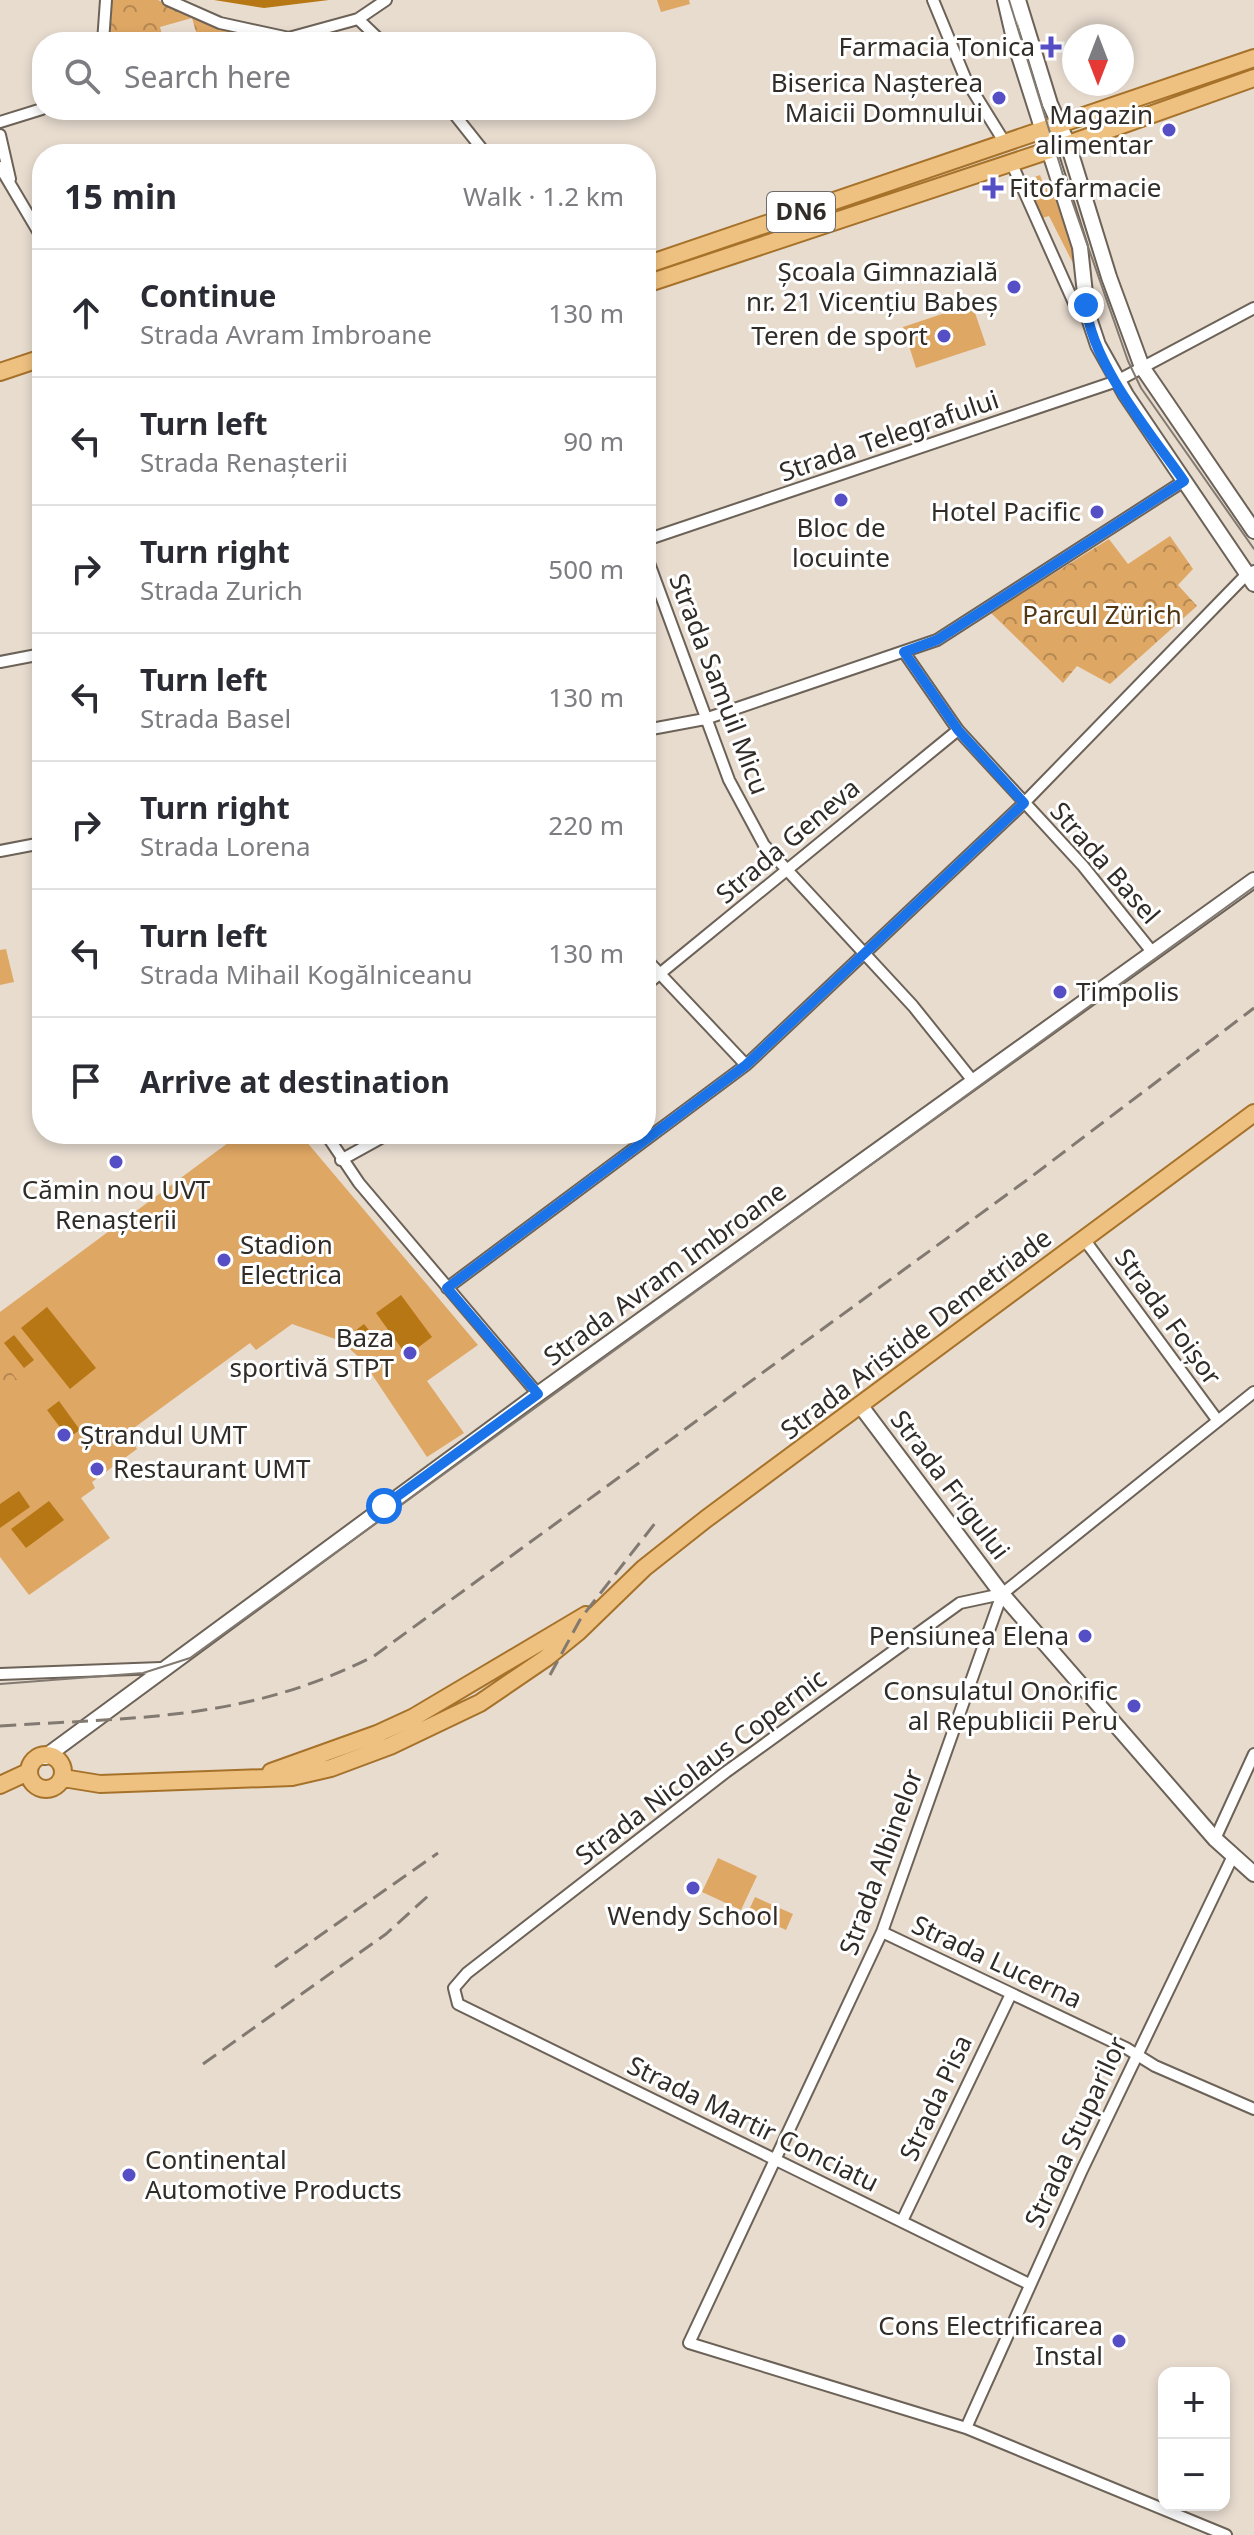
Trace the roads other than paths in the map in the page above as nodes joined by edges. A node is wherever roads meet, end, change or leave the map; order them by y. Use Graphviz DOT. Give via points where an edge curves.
graph roads {
  1 [pos="106,0"];
  2 [pos="168,0"];
  3 [pos="386,0"];
  4 [pos="933,0"];
  5 [pos="1005,0"];
  6 [pos="1018,0"];
  7 [pos="358,19"];
  8 [pos="104,32"];
  9 [pos="261,32"];
  10 [pos="311,32"];
  11 [pos="372,32"];
  12 [pos="1254,58"];
  13 [pos="1254,78"];
  14 [pos="32,112"];
  15 [pos="459,120"];
  16 [pos="0,122"];
  17 [pos="1059,125"];
  18 [pos="1043,131"];
  19 [pos="0,135"];
  20 [pos="1005,143"];
  21 [pos="478,144"];
  22 [pos="1068,144"];
  23 [pos="1049,150"];
  24 [pos="1011,162"];
  25 [pos="0,167"];
  26 [pos="10,181"];
  27 [pos="32,220"];
  28 [pos="656,262"];
  29 [pos="656,281"];
  30 [pos="1254,308"];
  31 [pos="1088,318"];
  32 [pos="32,361"];
  33 [pos="1143,368"];
  34 [pos="0,372"];
  35 [pos="1117,381"];
  36 [pos="1184,481"];
  37 [pos="1254,531"];
  38 [pos="656,537"];
  39 [pos="1252,576"];
  40 [pos="656,583"];
  41 [pos="904,652"];
  42 [pos="32,656"];
  43 [pos="0,662"];
  44 [pos="705,719"];
  45 [pos="656,728"];
  46 [pos="958,730"];
  47 [pos="1024,803"];
  48 [pos="32,845"];
  49 [pos="0,851"];
  50 [pos="786,870"];
  51 [pos="1254,880"];
  52 [pos="866,953"];
  53 [pos="1153,953"];
  54 [pos="656,970"];
  55 [pos="661,976"];
  56 [pos="656,979"];
  57 [pos="746,1065"];
  58 [pos="973,1081"];
  59 [pos="1254,1113"];
  60 [pos="656,1132"];
  61 [pos="332,1144"];
  62 [pos="370,1144"];
  63 [pos="640,1144"];
  64 [pos="341,1160"];
  65 [pos="1084,1239"];
  66 [pos="447,1288"];
  67 [pos="1254,1392"];
  68 [pos="538,1394"];
  69 [pos="860,1405"];
  70 [pos="1218,1421"];
  71 [pos="1002,1594"];
  72 [pos="161,1668"];
  73 [pos="0,1674"];
  74 [pos="1254,1754"];
  75 [pos="56,1765"];
  76 [pos="28,1772"];
  77 [pos="0,1785"];
  78 [pos="1215,1839"];
  79 [pos="1232,1858"];
  80 [pos="1254,1874"];
  81 [pos="882,1932"];
  82 [pos="1011,1994"];
  83 [pos="458,2004"];
  84 [pos="1136,2055"];
  85 [pos="1254,2109"];
  86 [pos="777,2159"];
  87 [pos="902,2221"];
  88 [pos="1029,2284"];
  89 [pos="966,2428"];
  90 [pos="1226,2535"];
  1 -- 8 [label="street"];
  2 -- 9 [label="street" via="220,23"];
  3 -- 7 [label="street"];
  4 -- 20 [label="street" via="966,80"];
  5 -- 18 [label="street"];
  6 -- 17 [label="street"];
  7 -- 10 [label="street"];
  7 -- 11 [label="street"];
  12 -- 17 [label="main road, DN6"];
  13 -- 22 [label="main road, DN6"];
  14 -- 16 [label="street"];
  15 -- 21 [label="street"];
  17 -- 18 [label="main road, DN6"];
  17 -- 22 [label="street"];
  18 -- 20 [label="main road, DN6"];
  18 -- 23 [label="street"];
  19 -- 26 [label="street"];
  20 -- 28 [label="main road, DN6"];
  22 -- 23 [label="main road, DN6"];
  22 -- 33 [label="street"];
  23 -- 24 [label="main road, DN6"];
  23 -- 31 [label="street" via="1082,252"];
  24 -- 29 [label="main road, DN6"];
  24 -- 31 [label="street" via="1078,312"];
  25 -- 26 [label="street"];
  26 -- 27 [label="street"];
  30 -- 33 [label="street, Strada Telegrafului"];
  31 -- 35 [label="street"];
  32 -- 34 [label="main road"];
  33 -- 35 [label="street, Strada Telegrafului"];
  33 -- 37 [label="street"];
  35 -- 36 [label="street"];
  35 -- 38 [label="street, Strada Telegrafului"];
  36 -- 39 [label="street"];
  36 -- 41 [label="street" via="937,640"];
  39 -- 47 [label="street"];
  40 -- 44 [label="street, Strada Samuil Micu"];
  41 -- 44 [label="street"];
  41 -- 46 [label="street, Strada Basel"];
  42 -- 43 [label="street"];
  44 -- 45 [label="street"];
  44 -- 50 [label="street, Strada Samuil Micu" via="748,819"];
  46 -- 47 [label="street, Strada Basel"];
  46 -- 50 [label="street, Strada Geneva"];
  47 -- 52 [label="street"];
  47 -- 53 [label="street, Strada Basel"];
  48 -- 49 [label="street"];
  50 -- 52 [label="street, Strada Samuil Micu"];
  50 -- 55 [label="street, Strada Geneva"];
  51 -- 53 [label="street, Strada Avram Imbroane"];
  52 -- 57 [label="street"];
  52 -- 58 [label="street, Strada Samuil Micu"];
  53 -- 58 [label="street, Strada Avram Imbroane"];
  54 -- 55 [label="street"];
  55 -- 56 [label="street, Strada Geneva"];
  55 -- 57 [label="street"];
  57 -- 60 [label="street"];
  58 -- 68 [label="street, Strada Avram Imbroane"];
  59 -- 65 [label="main road, Strada Aristide Demetriade"];
  61 -- 64 [label="street"];
  62 -- 64 [label="street"];
  63 -- 66 [label="street"];
  64 -- 66 [label="street"];
  65 -- 69 [label="main road, Strada Aristide Demetriade"];
  65 -- 70 [label="street, Strada Foișor"];
  66 -- 68 [label="street"];
  67 -- 70 [label="street"];
  68 -- 72 [label="street, Strada Avram Imbroane"];
  69 -- 71 [label="street, Strada Frigului"];
  69 -- 75 [label="main road, Strada Aristide Demetriade" via="668,1548 611,1599 414,1717 253,1778 100,1784"];
  70 -- 71 [label="street"];
  71 -- 78 [label="street, Strada Frigului"];
  71 -- 81 [label="street, Strada Albinelor"];
  71 -- 83 [label="street, Strada Nicolaus Copernic" via="960,1603 726,1772 467,1973 454,1988"];
  72 -- 73 [label="street"];
  72 -- 75 [label="street, Strada Avram Imbroane" via="68,1740"];
  74 -- 78 [label="street"];
  75 -- 76 [label="main road" via="31,1762"];
  75 -- 76 [label="main road, Strada Aristide Demetriade" via="56,1785 33,1782"];
  76 -- 77 [label="main road"];
  78 -- 79 [label="street, Strada Frigului"];
  79 -- 80 [label="street, Strada Frigului"];
  79 -- 84 [label="street, Strada Stuparilor"];
  81 -- 82 [label="street, Strada Lucerna"];
  81 -- 86 [label="street, Strada Albinelor"];
  82 -- 84 [label="street, Strada Lucerna"];
  82 -- 87 [label="street, Strada Pisa"];
  83 -- 86 [label="street, Strada Martir Conciatu"];
  84 -- 85 [label="street, Strada Lucerna"];
  84 -- 88 [label="street, Strada Stuparilor"];
  86 -- 87 [label="street, Strada Martir Conciatu"];
  86 -- 89 [label="street, Strada Albinelor" via="689,2343"];
  87 -- 88 [label="street, Strada Martir Conciatu"];
  88 -- 89 [label="street, Strada Stuparilor"];
  89 -- 90 [label="street"];
}
